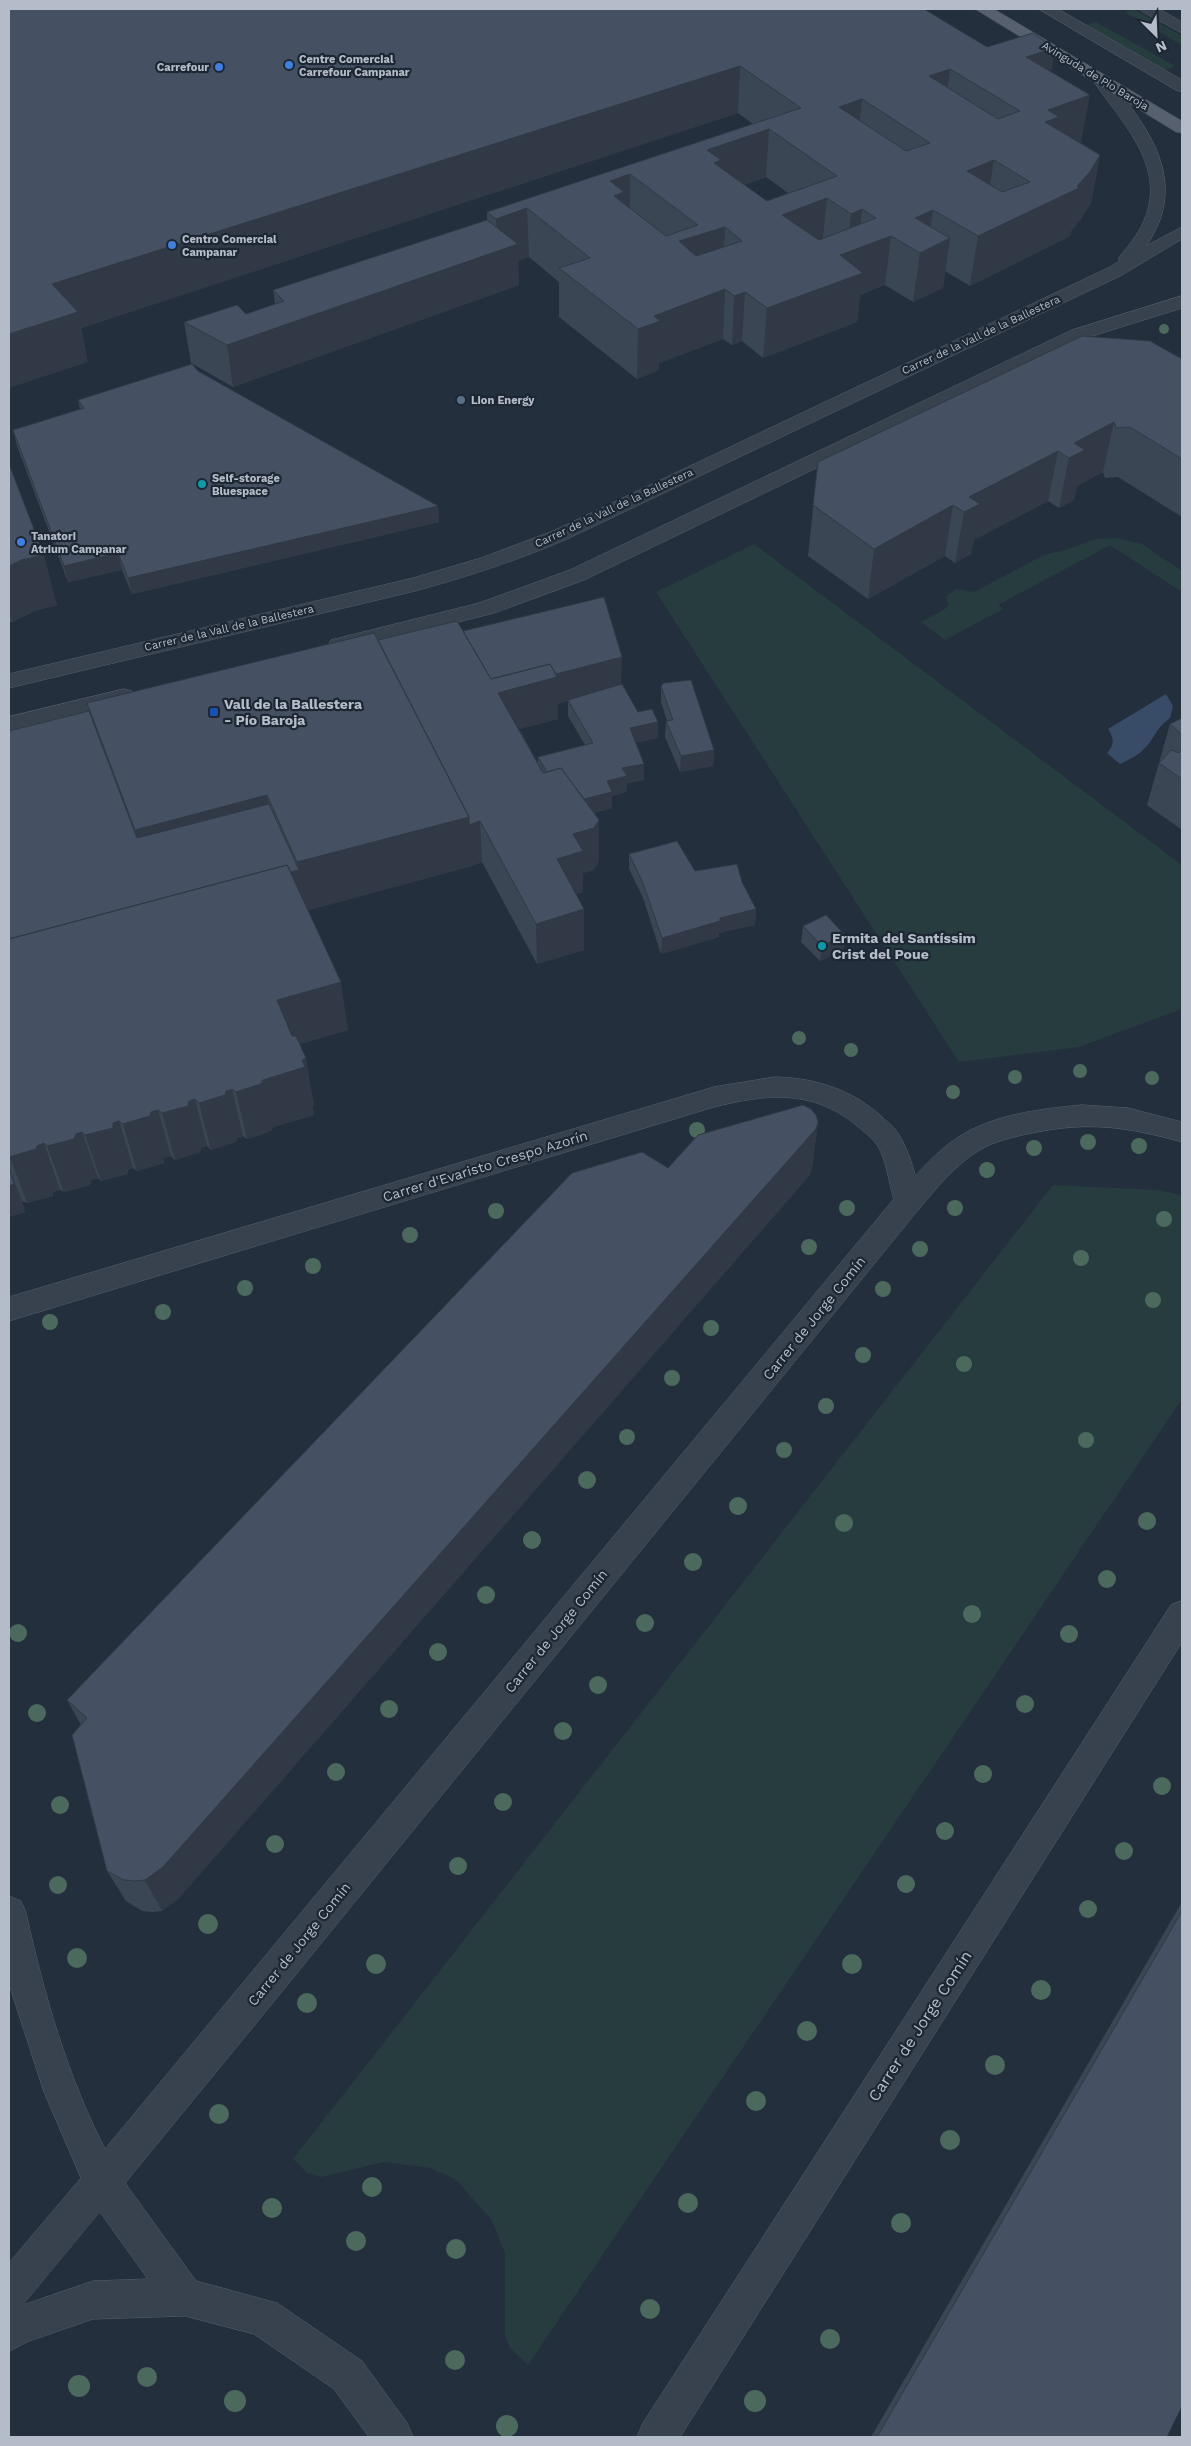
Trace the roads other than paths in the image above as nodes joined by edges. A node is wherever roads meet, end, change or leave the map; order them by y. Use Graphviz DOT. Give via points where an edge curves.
graph roads {
  1 [pos="982,9"];
  2 [pos="1048,9"];
  3 [pos="1148,9"];
  4 [pos="1182,28"];
  5 [pos="1100,79"];
  6 [pos="1182,87"];
  7 [pos="1182,128"];
  8 [pos="1182,232"];
  9 [pos="1116,271"];
  10 [pos="1178,304"];
  11 [pos="319,649"];
  12 [pos="9,681"];
  13 [pos="144,692"];
  14 [pos="9,724"];
  15 [pos="1182,1132"];
  16 [pos="908,1202"];
  17 [pos="9,1309"];
  18 [pos="1182,1615"];
  19 [pos="9,1913"];
  20 [pos="102,2179"];
  21 [pos="9,2292"];
  22 [pos="185,2297"];
  23 [pos="9,2332"];
  24 [pos="393,2437"];
  25 [pos="657,2437"];
  1 -- 5 [label="main road, Avinguda de Pio Baroja"];
  2 -- 6 [label="street"];
  3 -- 4 [label="street"];
  5 -- 7 [label="main road, Avinguda de Pio Baroja"];
  5 -- 9 [label="street" via="1133,117 1158,175 1151,228"];
  8 -- 9 [label="street, Carrer de la Vall de la Ballestera"];
  9 -- 12 [label="street, Carrer de la Vall de la Ballestera" via="519,552 415,584"];
  10 -- 11 [label="street" via="1079,334 577,576 486,608"];
  13 -- 14 [label="street"];
  15 -- 16 [label="street, Carrer de Jorge Comín" via="1097,1115 1034,1122 979,1138 952,1157"];
  16 -- 17 [label="street, Carrer d'Evaristo Crespo Azorín" via="900,1166 887,1138 860,1112 823,1092 781,1085 704,1100"];
  16 -- 20 [label="street, Carrer de Jorge Comín" via="260,1992"];
  18 -- 25 [label="street, Carrer de Jorge Comín"];
  19 -- 20 [label="street" via="47,2056 86,2150"];
  20 -- 21 [label="street, Carrer de Jorge Comín"];
  20 -- 22 [label="street"];
  22 -- 23 [label="street" via="93,2300"];
  22 -- 24 [label="street" via="263,2317 348,2375"];
}
